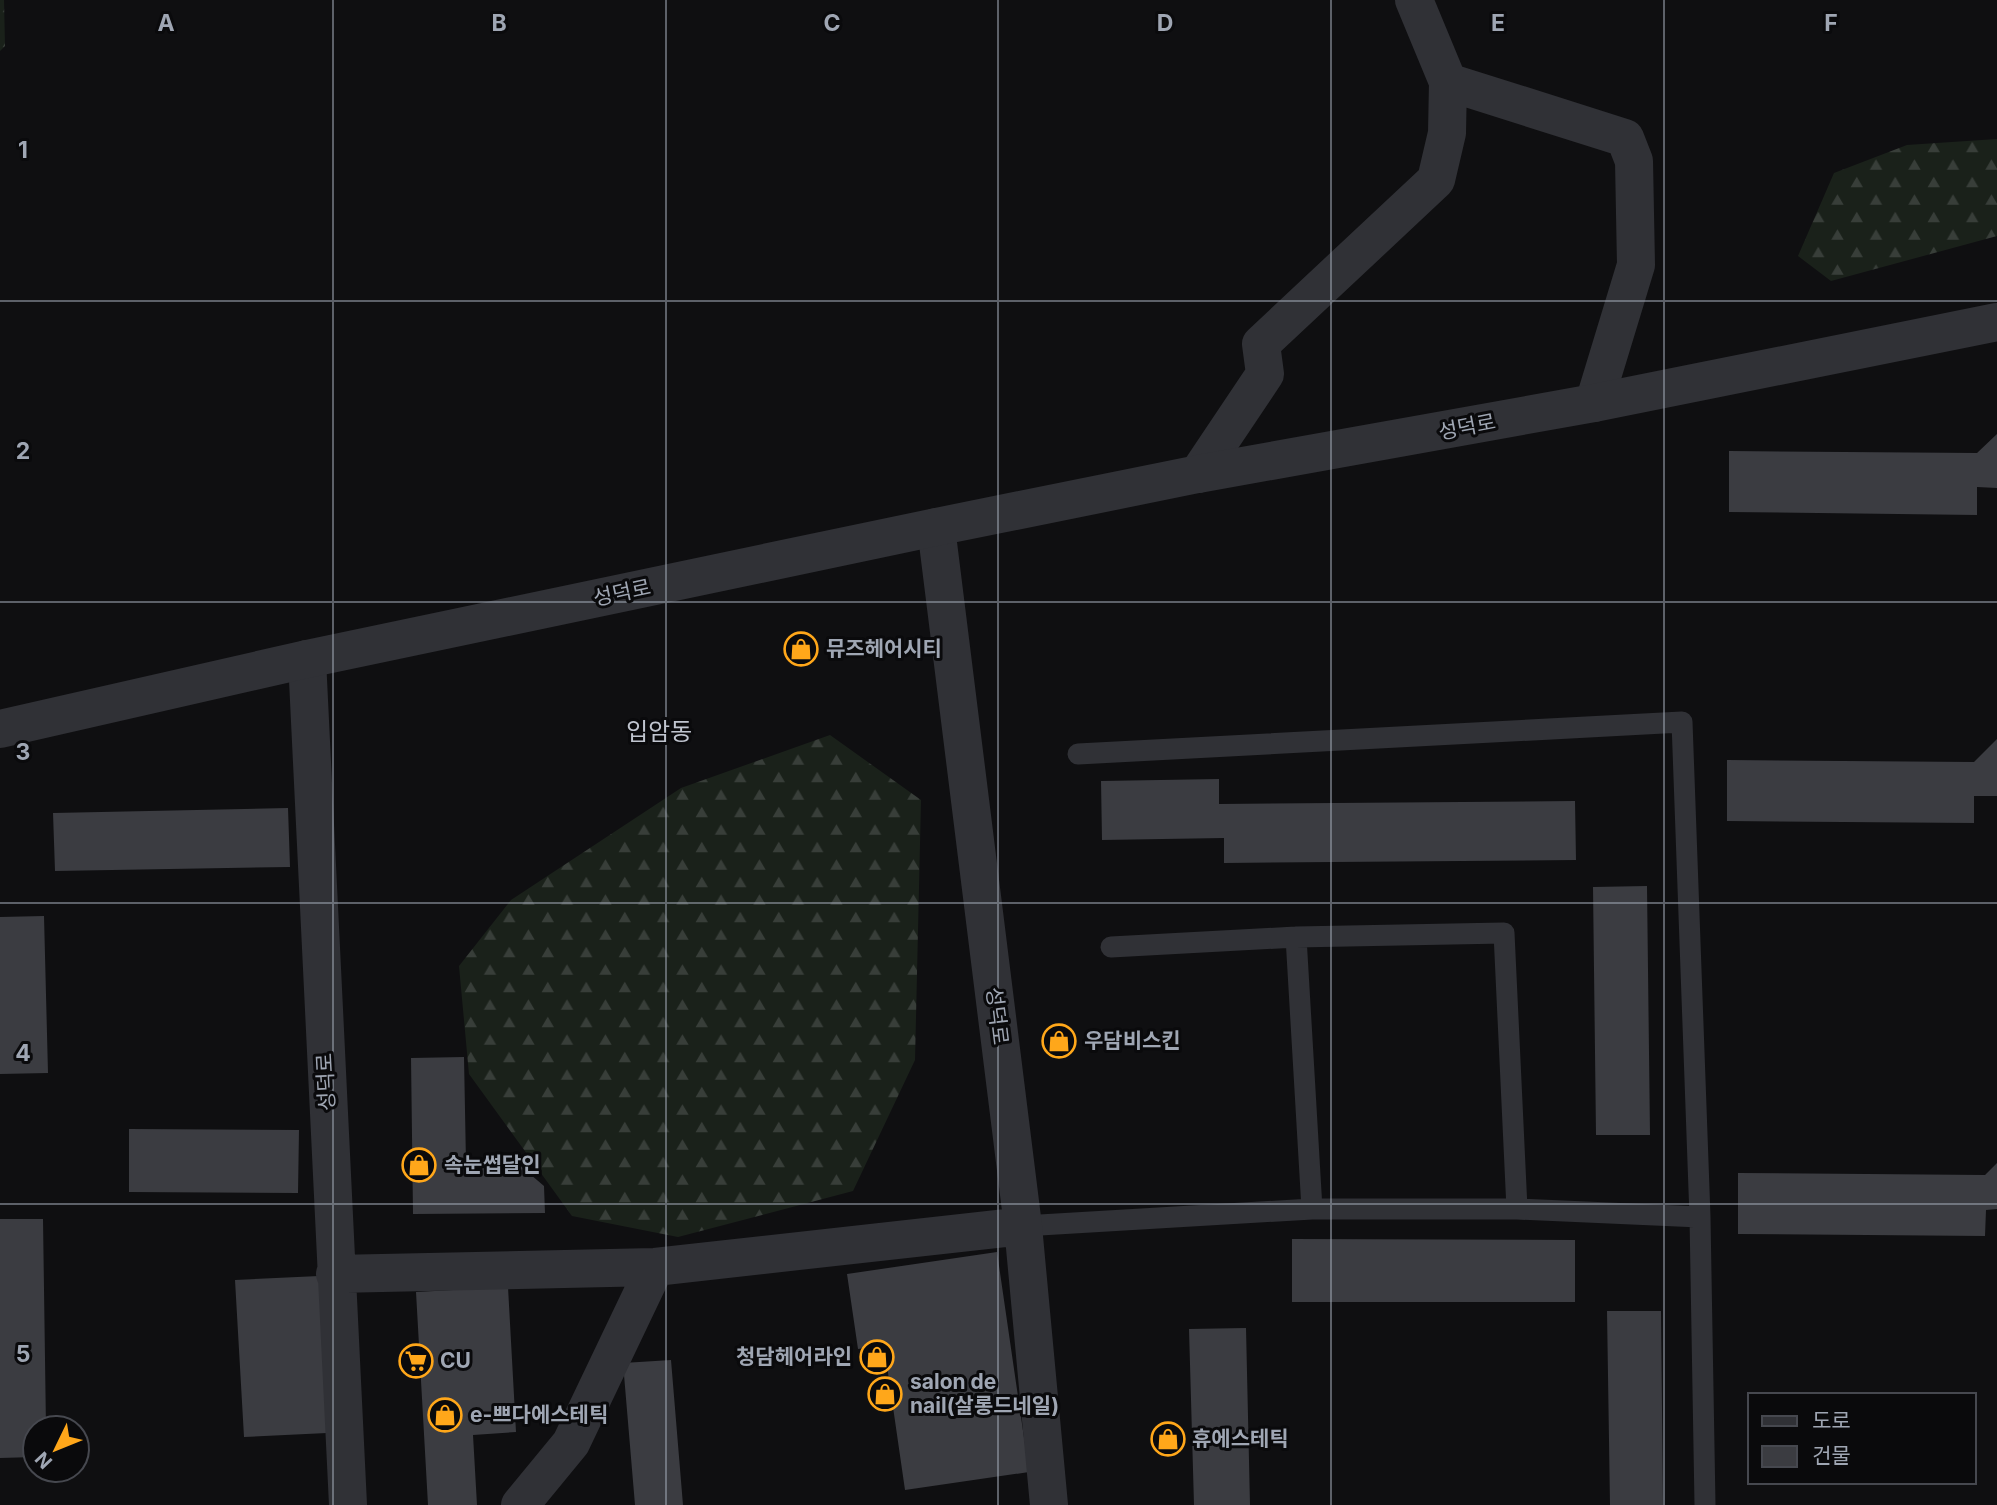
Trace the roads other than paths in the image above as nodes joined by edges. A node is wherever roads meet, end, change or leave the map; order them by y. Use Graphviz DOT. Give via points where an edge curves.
graph roads {
  1 [pos="1414,0"];
  2 [pos="1448,82"];
  3 [pos="1997,322"];
  4 [pos="1594,403"];
  5 [pos="1198,474"];
  6 [pos="936,527"];
  7 [pos="307,659"];
  8 [pos="0,729"];
  9 [pos="1077,754"];
  10 [pos="1296,937"];
  11 [pos="1111,947"];
  12 [pos="1312,1209"];
  13 [pos="1517,1209"];
  14 [pos="1700,1217"];
  15 [pos="1023,1226"];
  16 [pos="655,1267"];
  17 [pos="335,1274"];
  18 [pos="348,1505"];
  19 [pos="520,1505"];
  20 [pos="1049,1505"];
  21 [pos="1705,1505"];
  1 -- 2 [label="street"];
  2 -- 4 [label="street" via="1625,138 1634,162 1636,265"];
  2 -- 5 [label="street" via="1447,133 1436,180 1261,344 1265,374"];
  3 -- 4 [label="street, 성덕로"];
  4 -- 5 [label="street, 성덕로"];
  5 -- 6 [label="street, 성덕로"];
  6 -- 7 [label="street, 성덕로"];
  6 -- 15 [label="street, 성덕로"];
  7 -- 8 [label="street, 성덕로"];
  7 -- 17 [label="street, 성덕로"];
  9 -- 14 [label="lane" via="1682,722"];
  10 -- 11 [label="lane"];
  10 -- 12 [label="lane"];
  10 -- 13 [label="lane" via="1503,933"];
  12 -- 13 [label="lane"];
  12 -- 15 [label="lane"];
  13 -- 14 [label="lane"];
  14 -- 21 [label="lane"];
  15 -- 16 [label="street"];
  15 -- 20 [label="street, 성덕로"];
  16 -- 17 [label="street"];
  16 -- 19 [label="street" via="570,1443"];
  17 -- 18 [label="street, 성덕로"];
}
